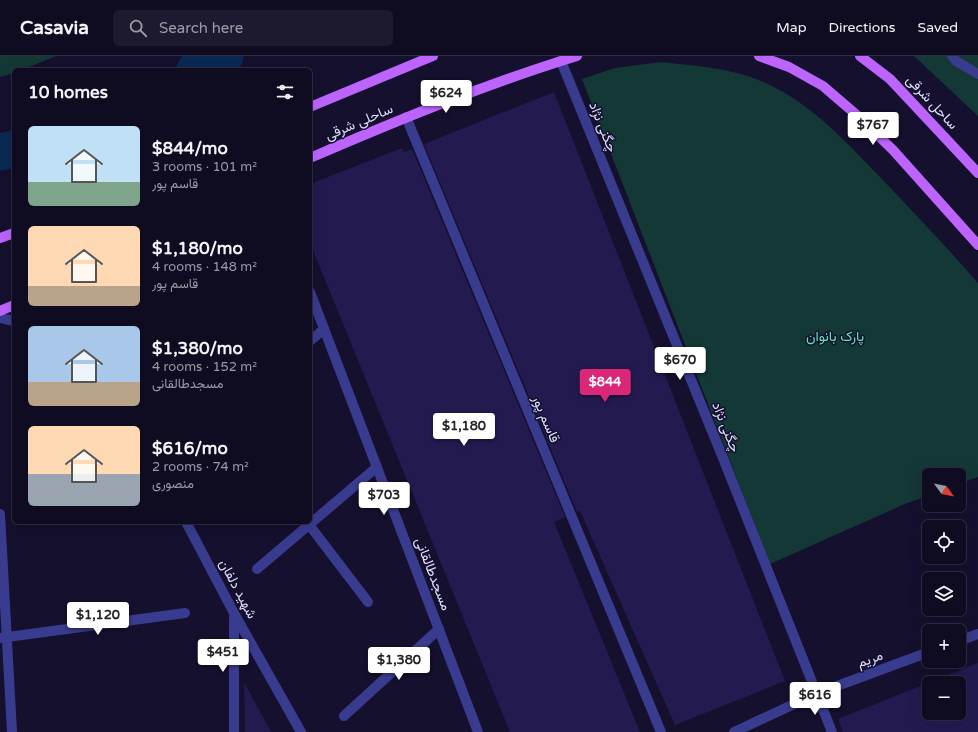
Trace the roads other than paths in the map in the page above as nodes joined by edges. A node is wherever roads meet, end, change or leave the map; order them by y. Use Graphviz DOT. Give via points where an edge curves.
graph roads {
  1 [pos="432,56"];
  2 [pos="576,56"];
  3 [pos="759,56"];
  4 [pos="860,56"];
  5 [pos="952,56"];
  6 [pos="561,61"];
  7 [pos="977,77"];
  8 [pos="312,106"];
  9 [pos="406,117"];
  10 [pos="312,157"];
  11 [pos="978,173"];
  12 [pos="12,234"];
  13 [pos="0,238"];
  14 [pos="978,245"];
  15 [pos="312,297"];
  16 [pos="12,306"];
  17 [pos="0,311"];
  18 [pos="0,318"];
  19 [pos="12,321"];
  20 [pos="324,329"];
  21 [pos="312,339"];
  22 [pos="377,467"];
  23 [pos="0,514"];
  24 [pos="312,521"];
  25 [pos="187,524"];
  26 [pos="308,524"];
  27 [pos="257,569"];
  28 [pos="368,602"];
  29 [pos="185,613"];
  30 [pos="234,615"];
  31 [pos="439,629"];
  32 [pos="978,634"];
  33 [pos="4,637"];
  34 [pos="966,638"];
  35 [pos="922,655"];
  36 [pos="818,693"];
  37 [pos="344,716"];
  38 [pos="12,732"];
  39 [pos="234,732"];
  40 [pos="301,732"];
  41 [pos="478,732"];
  42 [pos="661,732"];
  43 [pos="734,732"];
  44 [pos="832,732"];
  1 -- 8 [label="main road"];
  2 -- 6 [label="main road, ساحلی شرقی"];
  3 -- 14 [label="main road" via="789,67 823,86 859,117 893,150"];
  4 -- 11 [label="main road, ساحل شرقی" via="890,79"];
  5 -- 7 [label="street"];
  6 -- 9 [label="main road, ساحلی شرقی" via="540,66"];
  6 -- 36 [label="street, چگنی نژاد"];
  9 -- 10 [label="main road, ساحلی شرقی"];
  9 -- 42 [label="street, قاسم پور"];
  12 -- 13 [label="main road"];
  15 -- 20 [label="street, مسجدطالقانی"];
  16 -- 17 [label="main road"];
  18 -- 19 [label="street"];
  20 -- 21 [label="street"];
  20 -- 22 [label="street, مسجدطالقانی"];
  22 -- 24 [label="street"];
  22 -- 31 [label="street, مسجدطالقانی"];
  23 -- 33 [label="street"];
  25 -- 30 [label="street, شهید دلفان"];
  26 -- 27 [label="street"];
  26 -- 28 [label="street"];
  29 -- 33 [label="street"];
  30 -- 39 [label="street"];
  30 -- 40 [label="street, شهید دلفان"];
  31 -- 37 [label="street"];
  31 -- 41 [label="street, مسجدطالقانی"];
  32 -- 34 [label="street"];
  33 -- 38 [label="street"];
  35 -- 36 [label="street, مریم"];
  36 -- 43 [label="street, مریم"];
  36 -- 44 [label="street, چگنی نژاد"];
}
